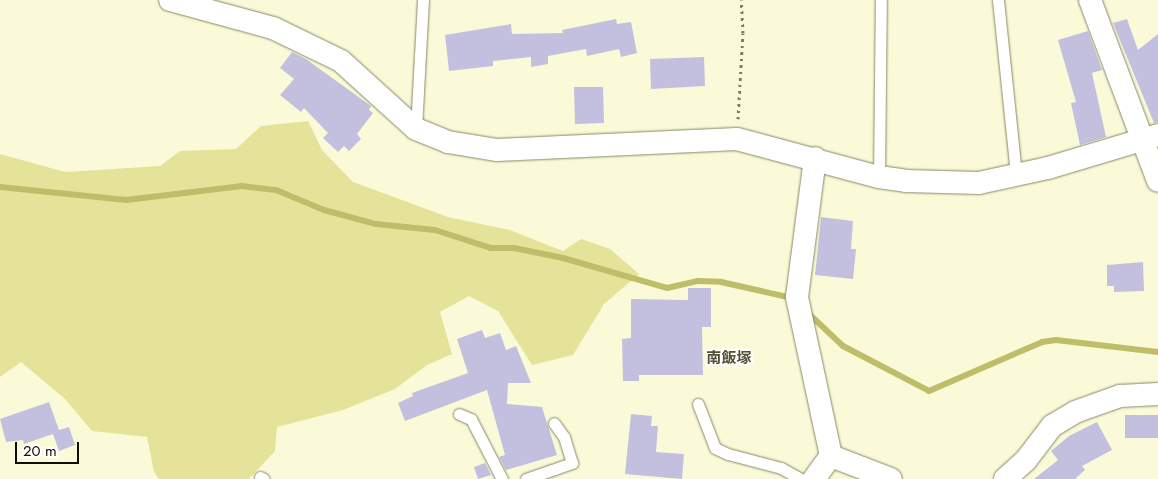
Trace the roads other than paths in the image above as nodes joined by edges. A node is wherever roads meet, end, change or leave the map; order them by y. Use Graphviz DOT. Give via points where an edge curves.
graph roads {
  1 [pos="170,0"];
  2 [pos="423,0"];
  3 [pos="881,0"];
  4 [pos="998,0"];
  5 [pos="1090,0"];
  6 [pos="416,129"];
  7 [pos="1151,138"];
  8 [pos="815,158"];
  9 [pos="1016,175"];
  10 [pos="879,177"];
  11 [pos="1158,181"];
  12 [pos="1158,394"];
  13 [pos="698,404"];
  14 [pos="459,414"];
  15 [pos="554,423"];
  16 [pos="831,456"];
  17 [pos="502,479"];
  18 [pos="526,479"];
  19 [pos="801,479"];
  20 [pos="814,479"];
  21 [pos="891,479"];
  22 [pos="1005,479"];
  1 -- 6 [label="street" via="273,28 341,62"];
  2 -- 6 [label="lane"];
  3 -- 10 [label="lane"];
  4 -- 9 [label="lane"];
  5 -- 7 [label="street"];
  6 -- 8 [label="street" via="448,142 497,150 737,138"];
  7 -- 9 [label="street"];
  7 -- 11 [label="street"];
  8 -- 10 [label="street"];
  8 -- 16 [label="street" via="797,297"];
  9 -- 10 [label="street" via="979,183"];
  12 -- 22 [label="street" via="1120,396 1075,412 1052,426 1026,460"];
  13 -- 19 [label="lane" via="715,448 781,468"];
  14 -- 17 [label="lane" via="471,419"];
  15 -- 18 [label="lane" via="564,437 572,463"];
  16 -- 20 [label="street"];
  16 -- 21 [label="street"];
}
